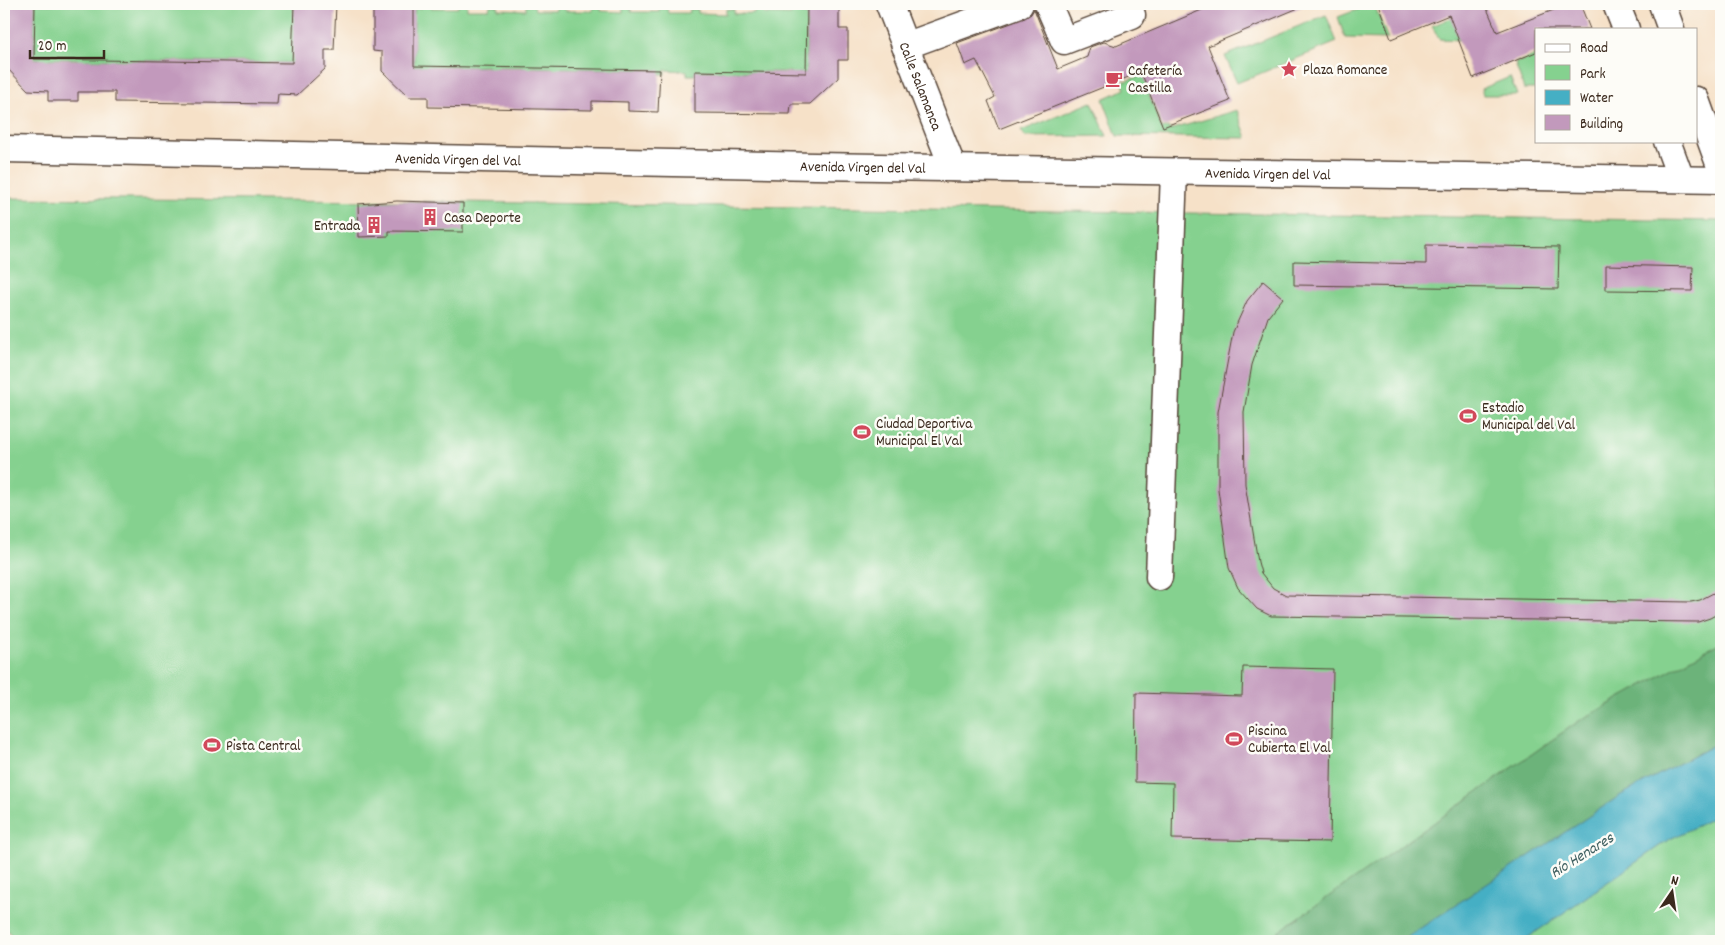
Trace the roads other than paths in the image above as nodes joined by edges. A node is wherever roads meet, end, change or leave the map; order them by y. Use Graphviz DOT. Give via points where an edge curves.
graph roads {
  1 [pos="888,4"];
  2 [pos="1020,4"];
  3 [pos="1048,4"];
  4 [pos="1616,4"];
  5 [pos="1662,4"];
  6 [pos="1132,15"];
  7 [pos="1626,28"];
  8 [pos="1671,28"];
  9 [pos="905,46"];
  10 [pos="1698,106"];
  11 [pos="1667,142"];
  12 [pos="4,149"];
  13 [pos="953,168"];
  14 [pos="1721,169"];
  15 [pos="1174,172"];
  16 [pos="1681,179"];
  17 [pos="1721,180"];
  18 [pos="1159,577"];
  1 -- 9 [label="street, Calle Salamanca"];
  2 -- 9 [label="street"];
  3 -- 6 [label="street" via="1064,41"];
  4 -- 7 [label="street"];
  5 -- 8 [label="street"];
  9 -- 13 [label="street, Calle Salamanca"];
  10 -- 14 [label="street"];
  11 -- 16 [label="street"];
  12 -- 13 [label="street, Avenida Virgen del Val"];
  13 -- 15 [label="street, Avenida Virgen del Val"];
  15 -- 16 [label="street, Avenida Virgen del Val"];
  15 -- 18 [label="street"];
  16 -- 17 [label="street, Avenida Virgen del Val"];
}
